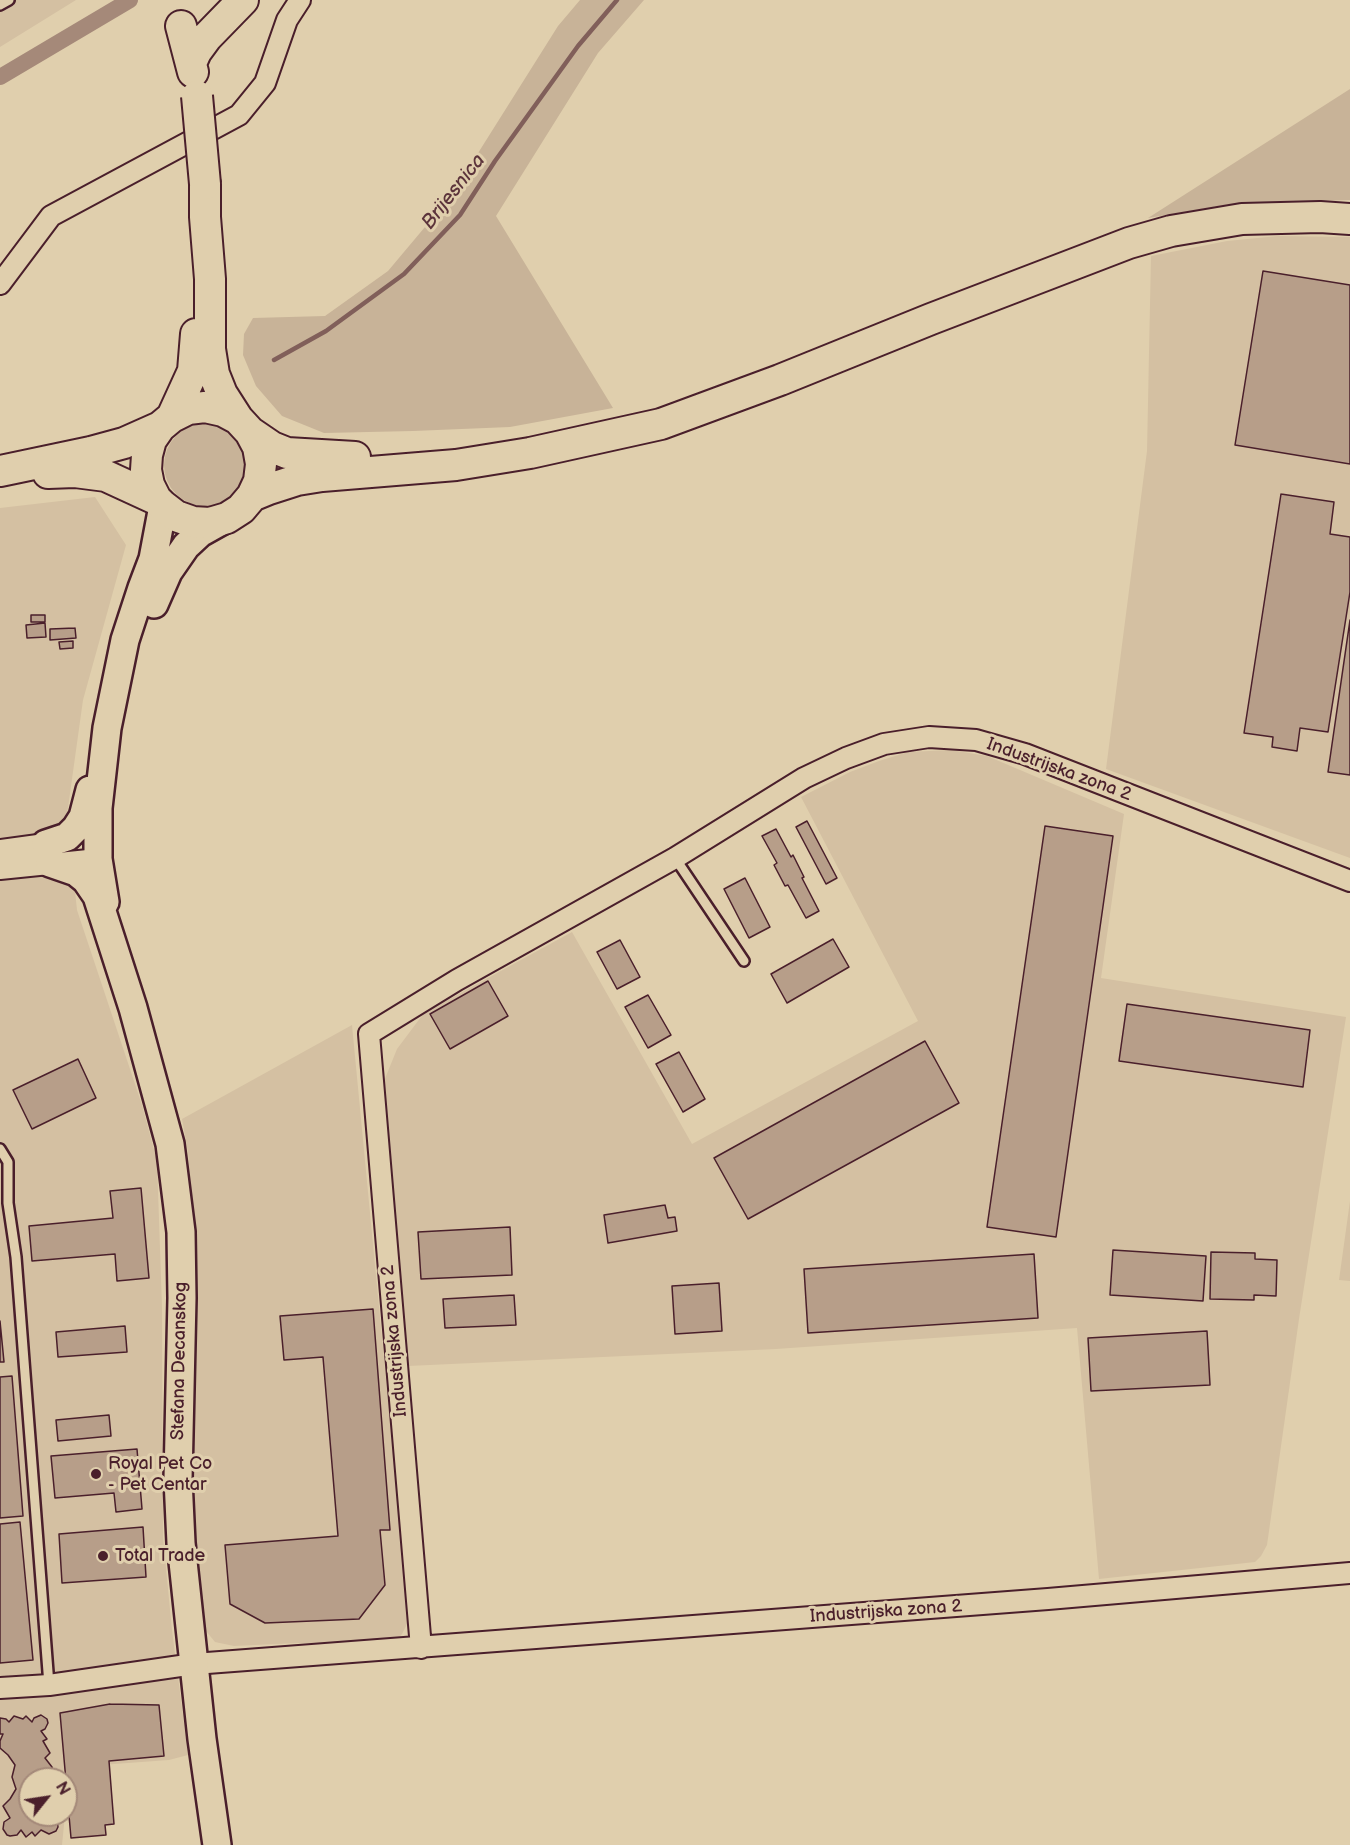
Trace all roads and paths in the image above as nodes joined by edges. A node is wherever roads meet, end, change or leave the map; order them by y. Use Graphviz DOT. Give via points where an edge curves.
graph roads {
  1 [pos="9,0"];
  2 [pos="243,0"];
  3 [pos="300,0"];
  4 [pos="0,5"];
  5 [pos="181,26"];
  6 [pos="192,62"];
  7 [pos="205,217"];
  8 [pos="1350,219"];
  9 [pos="0,284"];
  10 [pos="166,422"];
  11 [pos="244,425"];
  12 [pos="490,459"];
  13 [pos="0,472"];
  14 [pos="252,496"];
  15 [pos="159,502"];
  16 [pos="227,518"];
  17 [pos="112,701"];
  18 [pos="107,728"];
  19 [pos="98,847"];
  20 [pos="0,850"];
  21 [pos="48,853"];
  22 [pos="675,858"];
  23 [pos="0,869"];
  24 [pos="1350,880"];
  25 [pos="117,956"];
  26 [pos="744,961"];
  27 [pos="0,1149"];
  28 [pos="1350,1574"];
  29 [pos="422,1648"];
  30 [pos="194,1664"];
  31 [pos="49,1685"];
  32 [pos="0,1688"];
  33 [pos="217,1845"];
  1 -- 4 [label="lane"];
  2 -- 6 [label="main road" via="207,37"];
  3 -- 9 [label="street" via="287,20 265,83 239,115 51,216"];
  5 -- 6 [label="main road"];
  6 -- 7 [label="main road, bridge"];
  7 -- 10 [label="main road" via="193,371"];
  7 -- 11 [label="main road" via="214,374 222,394"];
  8 -- 12 [label="main road" via="1242,219 1160,234 1080,261 661,424"];
  10 -- 11 [label="main road" via="188,409 205,407 223,411"];
  10 -- 13 [label="main road" via="124,443"];
  10 -- 15 [label="main road" via="151,440 147,455 149,485"];
  11 -- 12 [label="main road" via="272,447 287,453"];
  11 -- 14 [label="main road" via="258,447 261,464 260,481"];
  12 -- 14 [label="main road" via="322,476 286,482"];
  13 -- 15 [label="main road" via="106,476"];
  14 -- 16 [label="main road"];
  15 -- 16 [label="main road" via="176,516 193,522"];
  15 -- 17 [label="main road" via="153,559 125,640"];
  16 -- 17 [label="main road" via="200,533 176,558"];
  17 -- 18 [label="main road"];
  18 -- 19 [label="main road" via="100,778"];
  18 -- 21 [label="main road" via="83,817"];
  19 -- 21 [label="street"];
  19 -- 25 [label="main road" via="105,906"];
  20 -- 21 [label="street"];
  21 -- 23 [label="street"];
  21 -- 25 [label="main road" via="86,880 97,897"];
  22 -- 24 [label="street, Industrijska zona 2" via="786,789 846,758 884,744 929,737 976,740 1025,754"];
  22 -- 26 [label="lane"];
  22 -- 29 [label="street, Industrijska zona 2" via="369,1034"];
  25 -- 30 [label="main road, Stefana Decanskog" via="170,1144 181,1232 178,1479"];
  27 -- 31 [label="lane" via="8,1162 8,1203 16,1257"];
  28 -- 29 [label="street, Industrijska zona 2"];
  29 -- 30 [label="street, Industrijska zona 2"];
  30 -- 31 [label="street, Industrijska zona 2"];
  30 -- 33 [label="main road, Stefana Decanskog"];
  31 -- 32 [label="street, Industrijska zona 2"];
}
